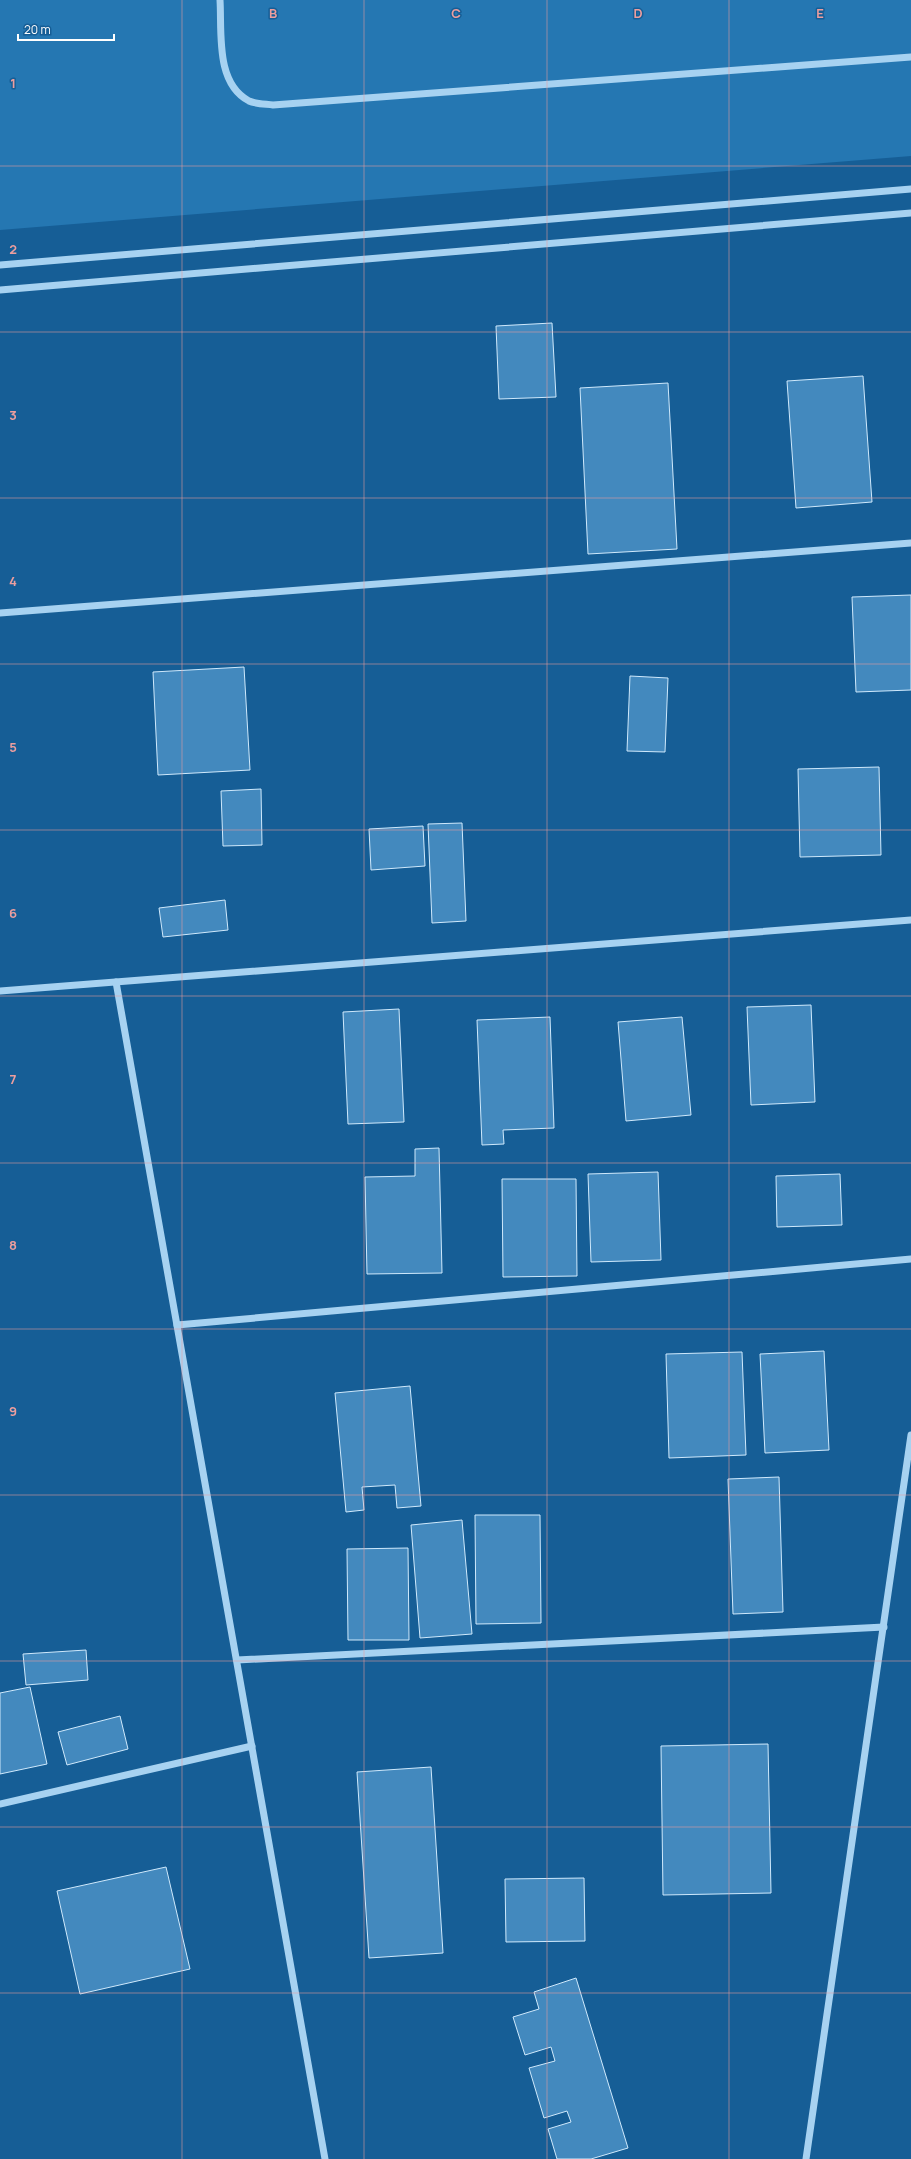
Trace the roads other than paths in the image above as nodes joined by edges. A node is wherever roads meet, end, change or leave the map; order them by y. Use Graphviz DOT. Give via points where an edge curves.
graph roads {
  1 [pos="220,0"];
  2 [pos="911,57"];
  3 [pos="911,189"];
  4 [pos="911,213"];
  5 [pos="0,265"];
  6 [pos="0,290"];
  7 [pos="911,543"];
  8 [pos="0,613"];
  9 [pos="911,920"];
  10 [pos="116,982"];
  11 [pos="0,991"];
  12 [pos="911,1259"];
  13 [pos="177,1325"];
  14 [pos="911,1435"];
  15 [pos="884,1627"];
  16 [pos="237,1660"];
  17 [pos="252,1746"];
  18 [pos="0,1804"];
  19 [pos="325,2159"];
  20 [pos="806,2159"];
  1 -- 2 [label="street" via="223,63 233,88 250,102 273,105"];
  3 -- 5 [label="street"];
  4 -- 6 [label="street"];
  7 -- 8 [label="street"];
  9 -- 10 [label="street"];
  10 -- 11 [label="street"];
  10 -- 13 [label="street"];
  12 -- 13 [label="street"];
  13 -- 16 [label="street"];
  14 -- 15 [label="street"];
  15 -- 16 [label="street"];
  15 -- 20 [label="street"];
  16 -- 17 [label="street"];
  17 -- 18 [label="street"];
  17 -- 19 [label="street"];
}
